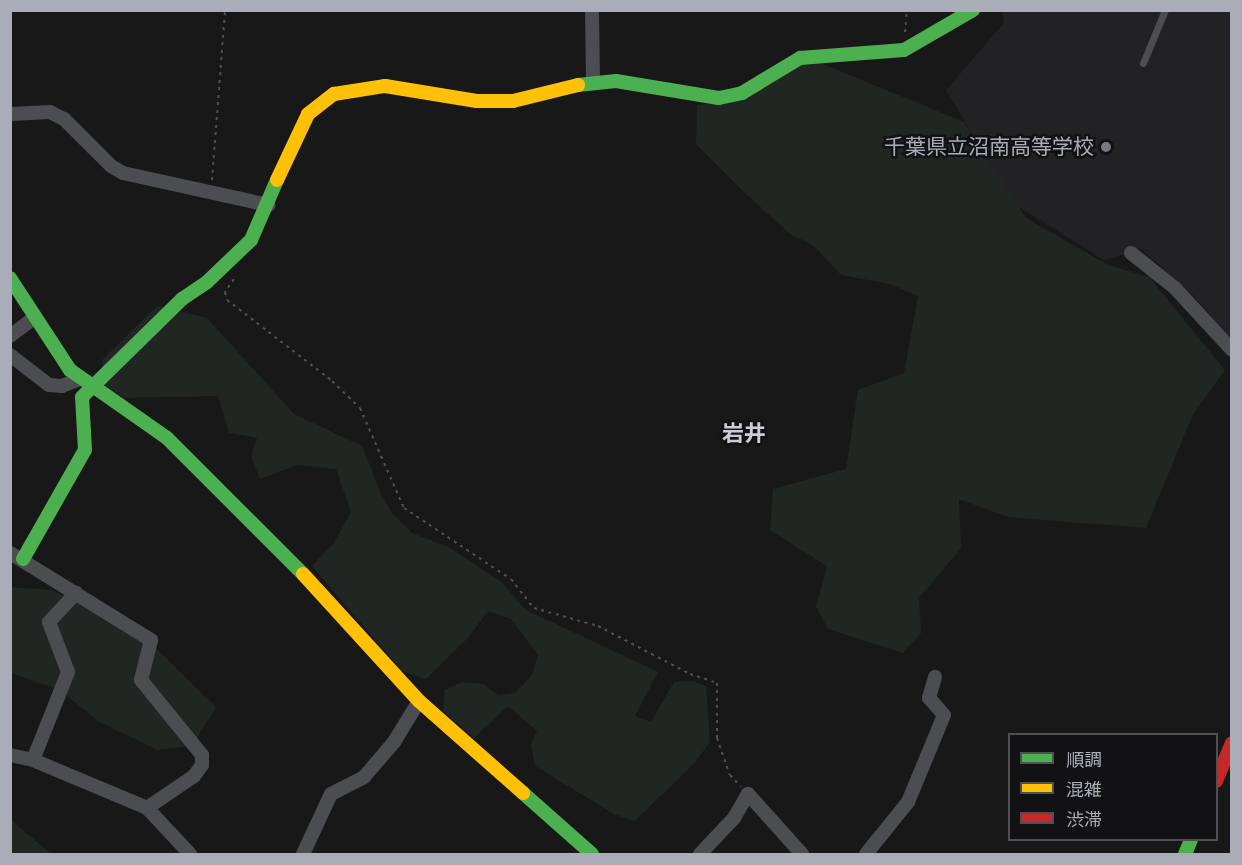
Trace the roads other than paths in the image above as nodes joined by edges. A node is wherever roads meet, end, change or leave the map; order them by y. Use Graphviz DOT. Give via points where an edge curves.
graph roads {
  1 [pos="592,10"];
  2 [pos="973,10"];
  3 [pos="1165,10"];
  4 [pos="1143,63"];
  5 [pos="593,82"];
  6 [pos="10,114"];
  7 [pos="268,205"];
  8 [pos="1131,253"];
  9 [pos="10,278"];
  10 [pos="35,317"];
  11 [pos="10,336"];
  12 [pos="1232,350"];
  13 [pos="10,355"];
  14 [pos="85,383"];
  15 [pos="17,556"];
  16 [pos="76,593"];
  17 [pos="935,677"];
  18 [pos="419,701"];
  19 [pos="1232,743"];
  20 [pos="10,755"];
  21 [pos="33,760"];
  22 [pos="1218,776"];
  23 [pos="147,808"];
  24 [pos="1191,841"];
  25 [pos="190,855"];
  26 [pos="303,855"];
  27 [pos="592,855"];
  28 [pos="700,855"];
  29 [pos="802,855"];
  30 [pos="866,855"];
  31 [pos="1185,855"];
  1 -- 5 [label="street"];
  2 -- 5 [label="street" via="904,50 800,58 742,93 719,98 638,83"];
  3 -- 4 [label="lane"];
  5 -- 7 [label="street" via="551,94 495,101 385,86 347,89 308,114 292,142"];
  6 -- 7 [label="street" via="50,112 64,119 123,173"];
  7 -- 14 [label="street" via="251,240 240,252"];
  8 -- 12 [label="street" via="1175,288"];
  9 -- 10 [label="street"];
  10 -- 11 [label="street"];
  10 -- 14 [label="street" via="56,353"];
  13 -- 14 [label="street" via="49,385"];
  14 -- 15 [label="street" via="81,408 85,450"];
  14 -- 18 [label="street" via="167,438 291,561"];
  15 -- 16 [label="street"];
  16 -- 21 [label="street" via="49,622 68,672"];
  16 -- 23 [label="street" via="151,640 141,680 202,755 202,765 194,776"];
  17 -- 30 [label="street" via="929,698 944,715 908,802"];
  18 -- 26 [label="street" via="394,742 364,777 331,795"];
  18 -- 27 [label="street"];
  19 -- 22 [label="street"];
  20 -- 21 [label="street"];
  21 -- 23 [label="street"];
  23 -- 25 [label="street"];
  24 -- 31 [label="street"];
  28 -- 29 [label="street" via="734,818 748,795"];
}
